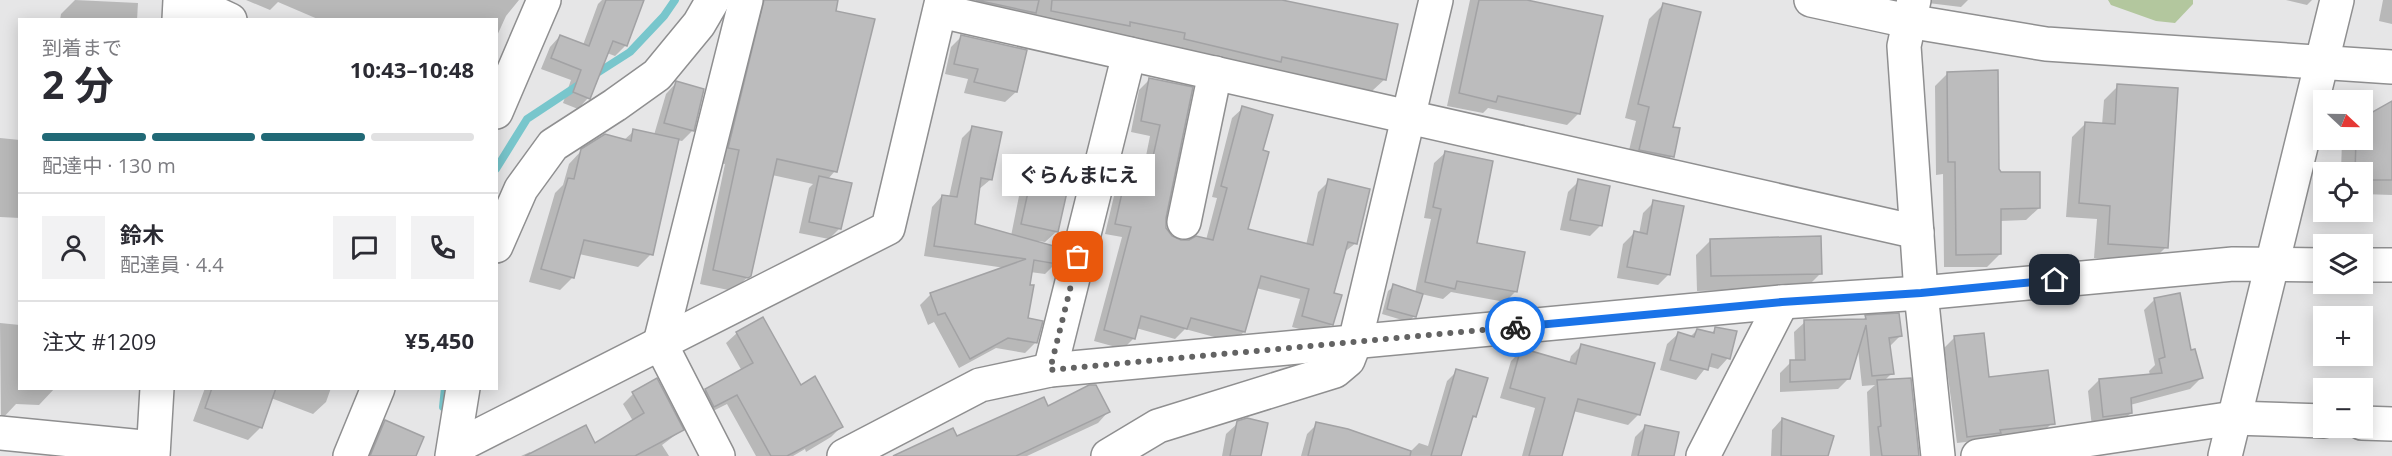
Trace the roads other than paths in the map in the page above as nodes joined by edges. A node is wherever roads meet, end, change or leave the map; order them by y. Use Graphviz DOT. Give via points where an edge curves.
graph roads {
  1 [pos="544,0"];
  2 [pos="713,0"];
  3 [pos="746,0"];
  4 [pos="1436,0"];
  5 [pos="1811,0"];
  6 [pos="2337,0"];
  7 [pos="941,5"];
  8 [pos="180,10"];
  9 [pos="1911,10"];
  10 [pos="226,18"];
  11 [pos="1129,54"];
  12 [pos="2322,63"];
  13 [pos="2392,67"];
  14 [pos="1215,73"];
  15 [pos="498,107"];
  16 [pos="1410,117"];
  17 [pos="1184,222"];
  18 [pos="1917,232"];
  19 [pos="498,241"];
  20 [pos="2272,265"];
  21 [pos="2313,265"];
  22 [pos="2373,265"];
  23 [pos="2392,265"];
  24 [pos="1921,293"];
  25 [pos="1782,302"];
  26 [pos="1355,342"];
  27 [pos="660,343"];
  28 [pos="1050,370"];
  29 [pos="157,390"];
  30 [pos="377,390"];
  31 [pos="463,390"];
  32 [pos="2234,418"];
  33 [pos="2313,421"];
  34 [pos="2373,423"];
  35 [pos="2392,424"];
  36 [pos="0,433"];
  37 [pos="453,452"];
  38 [pos="162,453"];
  39 [pos="1122,454"];
  40 [pos="350,456"];
  41 [pos="718,456"];
  42 [pos="844,456"];
  43 [pos="1703,456"];
  44 [pos="1938,456"];
  45 [pos="1978,456"];
  46 [pos="2225,456"];
  1 -- 15 [label="street"];
  2 -- 19 [label="street" via="699,24 657,75 553,145 521,189"];
  3 -- 27 [label="street"];
  4 -- 16 [label="street"];
  5 -- 9 [label="street"];
  6 -- 12 [label="street"];
  7 -- 11 [label="street"];
  7 -- 27 [label="street" via="888,228"];
  8 -- 10 [label="street"];
  9 -- 12 [label="street" via="2046,44"];
  9 -- 18 [label="street" via="1904,46"];
  11 -- 14 [label="street"];
  11 -- 28 [label="street"];
  12 -- 13 [label="street"];
  12 -- 20 [label="street"];
  14 -- 16 [label="street"];
  14 -- 17 [label="street"];
  16 -- 18 [label="street"];
  16 -- 26 [label="street"];
  18 -- 24 [label="street"];
  20 -- 21 [label="street"];
  20 -- 24 [label="street" via="2233,264"];
  20 -- 32 [label="street"];
  22 -- 23 [label="street"];
  24 -- 25 [label="street"];
  24 -- 44 [label="street"];
  25 -- 26 [label="street"];
  25 -- 43 [label="street"];
  26 -- 28 [label="street"];
  26 -- 39 [label="street" via="1348,360 1335,371 1158,426"];
  27 -- 37 [label="street"];
  27 -- 41 [label="street"];
  28 -- 42 [label="street" via="980,385"];
  29 -- 38 [label="street"];
  30 -- 40 [label="street"];
  31 -- 37 [label="street"];
  32 -- 33 [label="street"];
  32 -- 45 [label="street"];
  32 -- 46 [label="street"];
  34 -- 35 [label="street"];
  36 -- 38 [label="street"];
}
